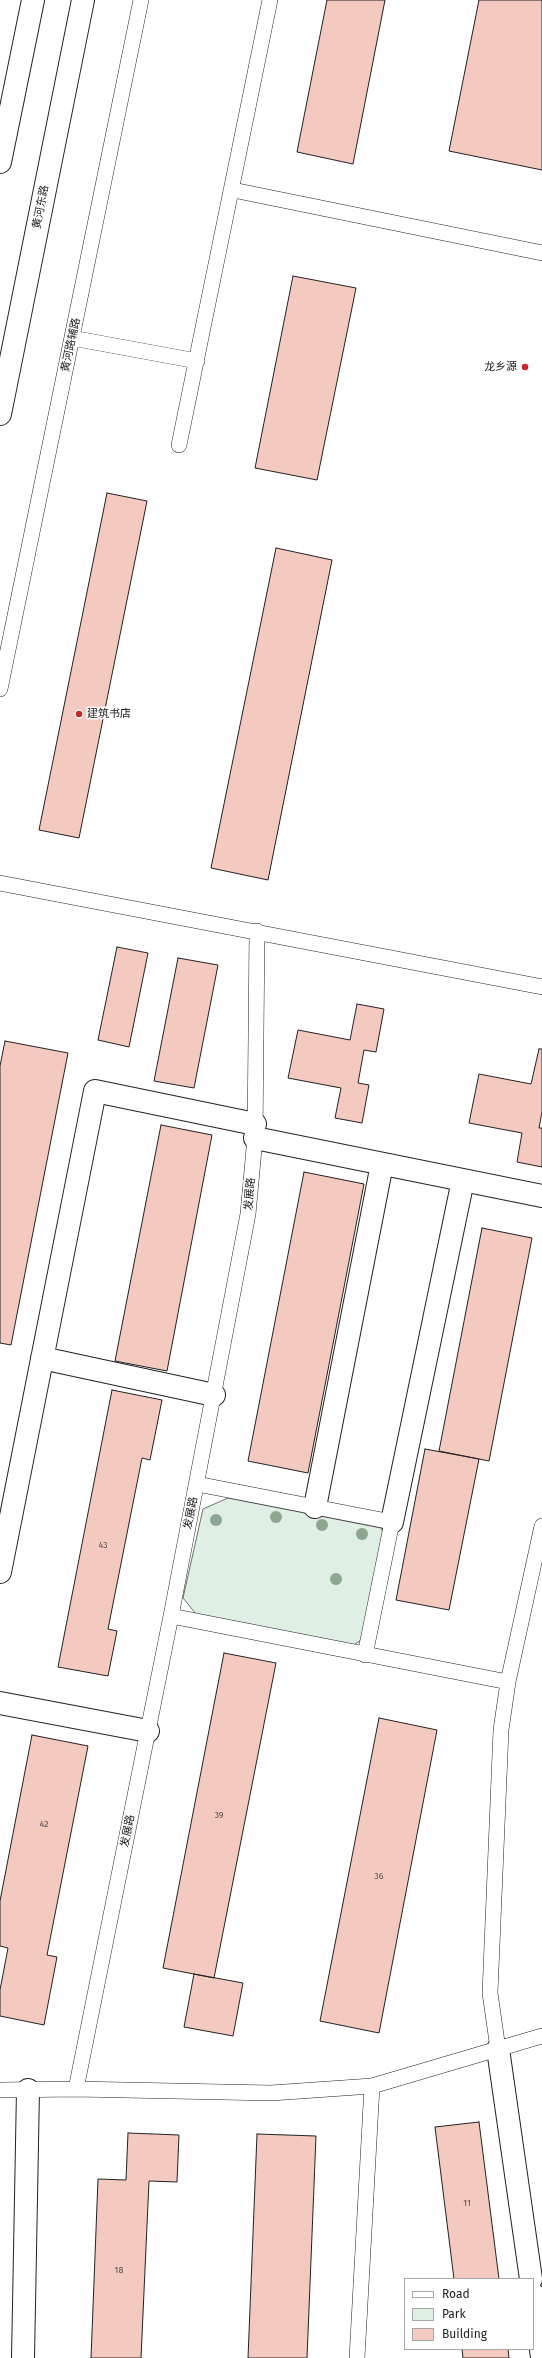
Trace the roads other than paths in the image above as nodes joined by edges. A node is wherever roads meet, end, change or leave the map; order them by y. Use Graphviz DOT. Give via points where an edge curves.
graph roads {
  1 [pos="33,0"];
  2 [pos="83,0"];
  3 [pos="141,0"];
  4 [pos="270,0"];
  5 [pos="0,162"];
  6 [pos="233,190"];
  7 [pos="542,253"];
  8 [pos="72,338"];
  9 [pos="197,361"];
  10 [pos="0,414"];
  11 [pos="179,445"];
  12 [pos="0,689"];
  13 [pos="0,883"];
  14 [pos="257,932"];
  15 [pos="542,987"];
  16 [pos="255,1131"];
  17 [pos="382,1164"];
  18 [pos="463,1180"];
  19 [pos="542,1196"];
  20 [pos="42,1358"];
  21 [pos="214,1395"];
  22 [pos="197,1484"];
  23 [pos="315,1507"];
  24 [pos="392,1522"];
  25 [pos="542,1526"];
  26 [pos="0,1572"];
  27 [pos="171,1616"];
  28 [pos="365,1655"];
  29 [pos="508,1682"];
  30 [pos="0,1703"];
  31 [pos="148,1731"];
  32 [pos="542,2036"];
  33 [pos="498,2049"];
  34 [pos="372,2086"];
  35 [pos="76,2089"];
  36 [pos="0,2090"];
  37 [pos="28,2090"];
  38 [pos="531,2278"];
  39 [pos="534,2301"];
  40 [pos="542,2357"];
  41 [pos="23,2358"];
  42 [pos="356,2358"];
  1 -- 5 [label="street"];
  2 -- 10 [label="street, 黄河东路"];
  3 -- 8 [label="lane, 黄河路辅路"];
  4 -- 6 [label="lane"];
  6 -- 7 [label="lane"];
  6 -- 9 [label="lane"];
  8 -- 9 [label="lane"];
  8 -- 12 [label="lane, 黄河路辅路"];
  9 -- 11 [label="lane"];
  13 -- 14 [label="lane"];
  14 -- 15 [label="lane"];
  14 -- 16 [label="lane, 发展路"];
  16 -- 17 [label="street"];
  16 -- 20 [label="street" via="95,1091"];
  16 -- 21 [label="lane, 发展路" via="248,1214"];
  17 -- 18 [label="street"];
  17 -- 23 [label="street"];
  18 -- 19 [label="street"];
  18 -- 24 [label="street"];
  20 -- 21 [label="street"];
  20 -- 26 [label="street"];
  21 -- 22 [label="lane, 发展路"];
  22 -- 23 [label="lane"];
  22 -- 27 [label="lane, 发展路"];
  23 -- 24 [label="lane"];
  24 -- 28 [label="lane"];
  25 -- 29 [label="lane"];
  27 -- 28 [label="lane"];
  27 -- 31 [label="lane, 发展路"];
  28 -- 29 [label="lane"];
  29 -- 33 [label="lane" via="501,1730 490,1993"];
  30 -- 31 [label="street"];
  31 -- 35 [label="lane, 发展路"];
  32 -- 33 [label="lane"];
  33 -- 34 [label="lane"];
  33 -- 38 [label="street"];
  34 -- 35 [label="lane" via="271,2094"];
  34 -- 42 [label="lane"];
  35 -- 37 [label="lane"];
  36 -- 37 [label="lane"];
  37 -- 41 [label="street"];
  39 -- 40 [label="street"];
}
